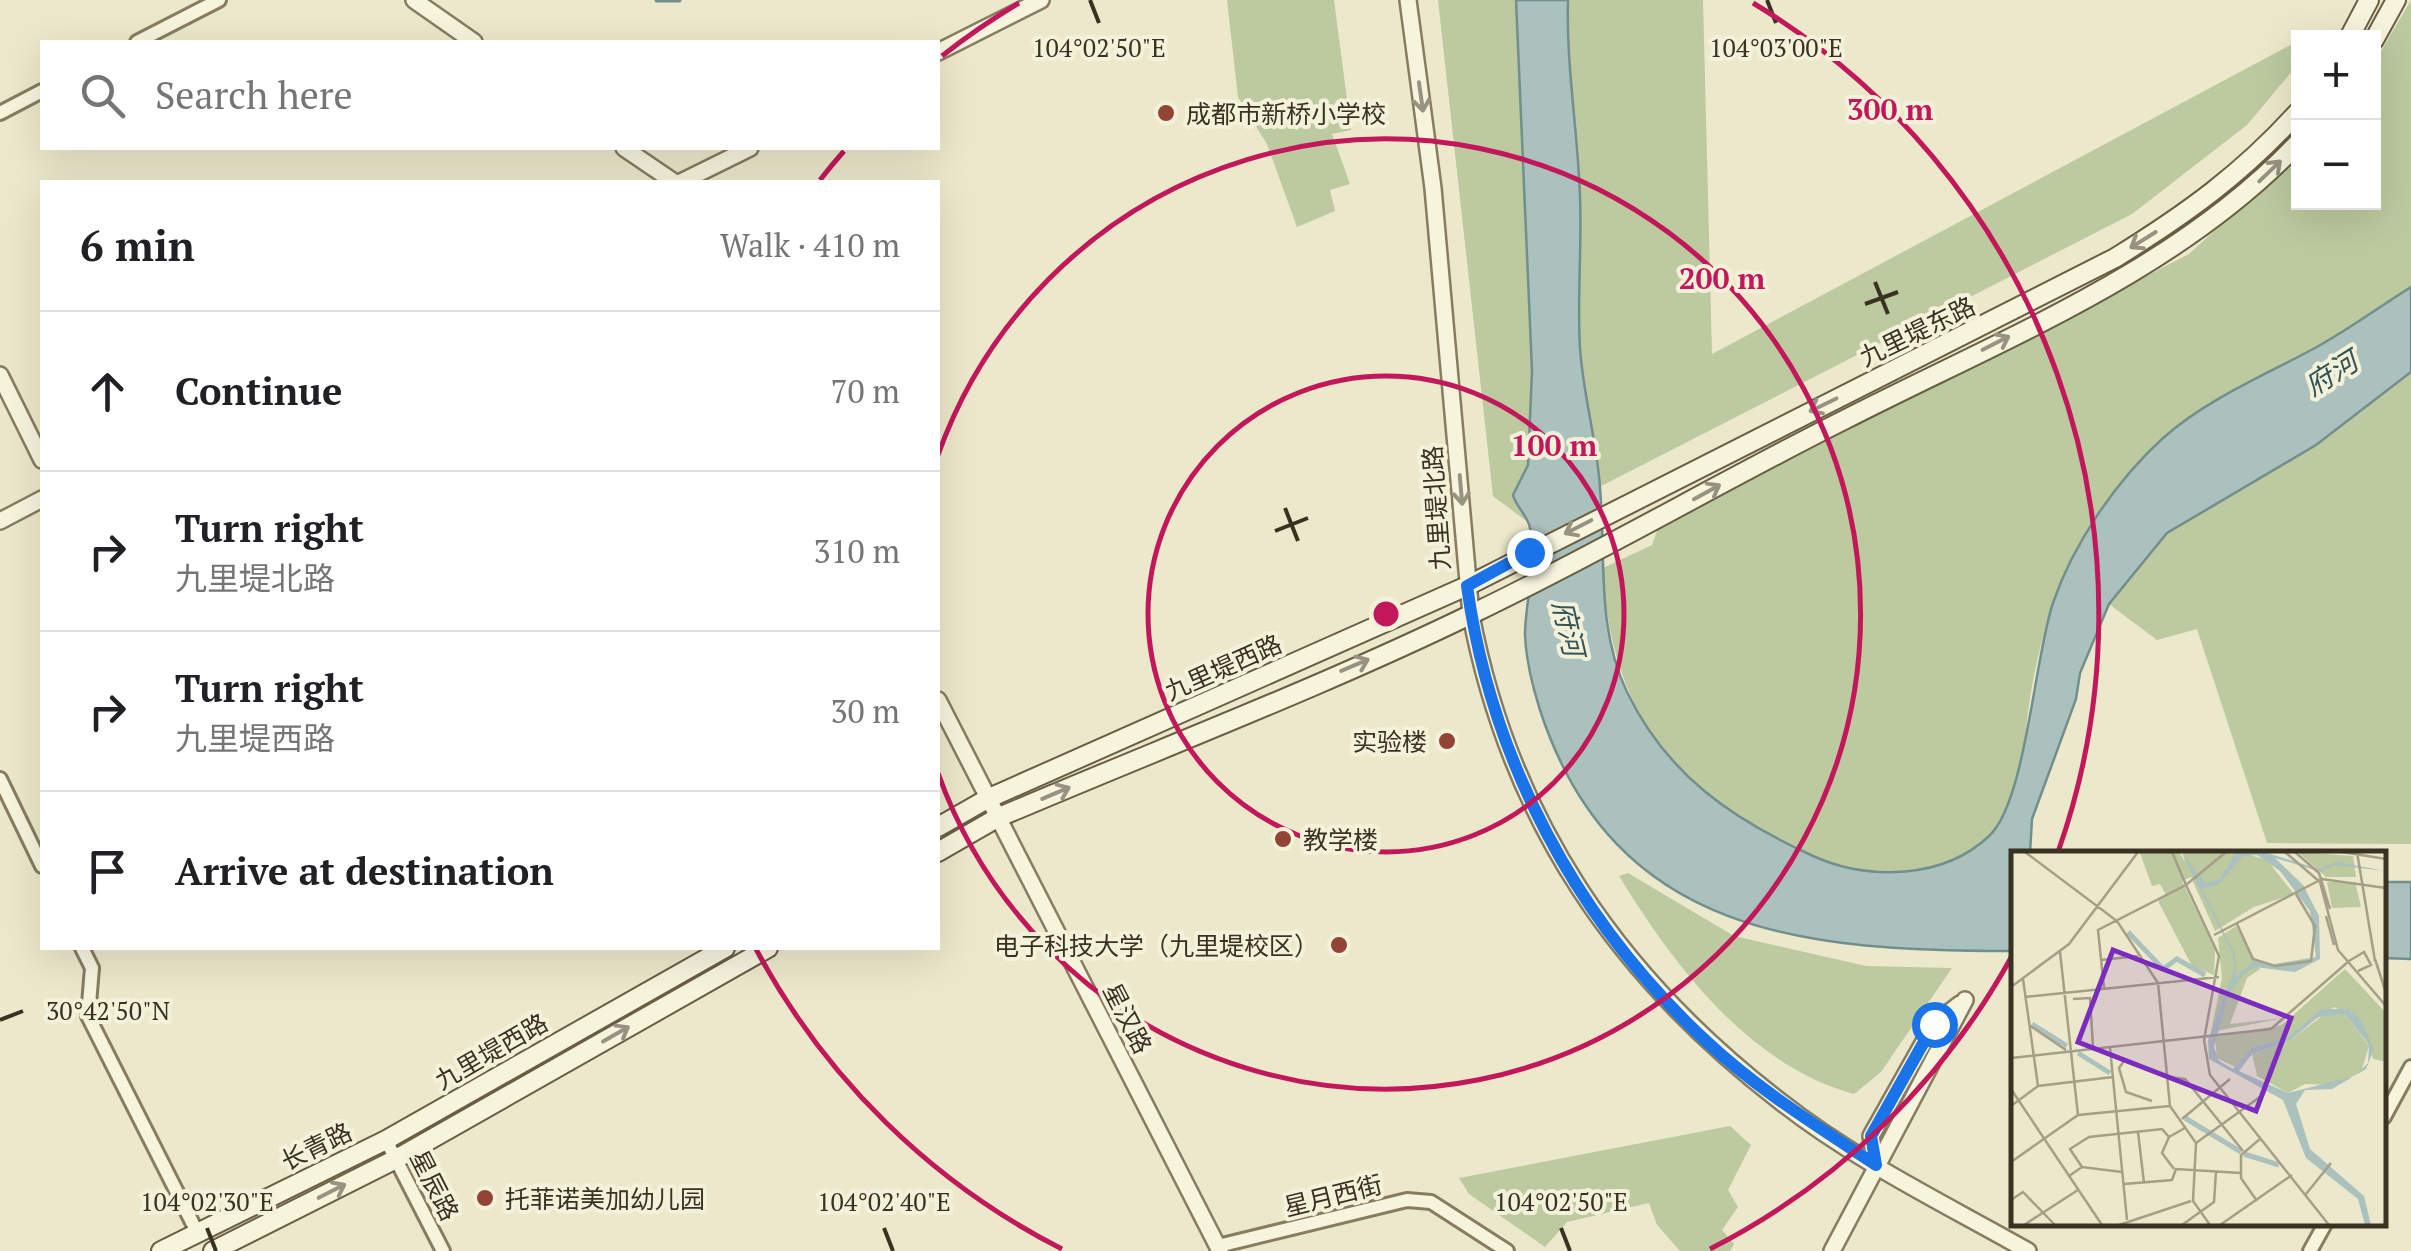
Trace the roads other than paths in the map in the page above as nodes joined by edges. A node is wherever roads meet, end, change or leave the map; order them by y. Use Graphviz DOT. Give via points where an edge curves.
graph roads {
  1 [pos="219,0"];
  2 [pos="414,0"];
  3 [pos="1041,0"];
  4 [pos="1408,0"];
  5 [pos="2369,0"];
  6 [pos="2396,0"];
  7 [pos="2353,30"];
  8 [pos="2380,30"];
  9 [pos="140,40"];
  10 [pos="471,40"];
  11 [pos="940,51"];
  12 [pos="40,92"];
  13 [pos="0,113"];
  14 [pos="2291,120"];
  15 [pos="2291,149"];
  16 [pos="627,150"];
  17 [pos="746,150"];
  18 [pos="674,180"];
  19 [pos="681,180"];
  20 [pos="0,376"];
  21 [pos="40,456"];
  22 [pos="40,500"];
  23 [pos="0,521"];
  24 [pos="1529,552"];
  25 [pos="1467,586"];
  26 [pos="1471,615"];
  27 [pos="940,704"];
  28 [pos="0,780"];
  29 [pos="987,799"];
  30 [pos="997,818"];
  31 [pos="940,826"];
  32 [pos="940,851"];
  33 [pos="40,862"];
  34 [pos="83,950"];
  35 [pos="721,950"];
  36 [pos="764,950"];
  37 [pos="2411,1067"];
  38 [pos="2386,1113"];
  39 [pos="386,1140"];
  40 [pos="396,1159"];
  41 [pos="1876,1165"];
  42 [pos="2324,1226"];
  43 [pos="197,1232"];
  44 [pos="1219,1249"];
  45 [pos="161,1251"];
  46 [pos="214,1251"];
  47 [pos="443,1251"];
  48 [pos="1507,1251"];
  49 [pos="1832,1251"];
  50 [pos="2028,1251"];
  51 [pos="2310,1251"];
  1 -- 9 [label="street"];
  2 -- 10 [label="street"];
  3 -- 11 [label="street"];
  4 -- 25 [label="street, 九里堤北路, one-way" via="1433,188"];
  5 -- 7 [label="main road"];
  6 -- 8 [label="main road"];
  12 -- 13 [label="street"];
  14 -- 24 [label="main road, 九里堤东路, one-way" via="2252,163 2114,258"];
  26 -- 15 [label="main road, one-way" via="2115,282 2225,210"];
  16 -- 18 [label="street"];
  17 -- 19 [label="street"];
  20 -- 21 [label="street"];
  22 -- 23 [label="street"];
  24 -- 25 [label="main road, 九里堤西路"];
  25 -- 26 [label="street, 九里堤北路"];
  25 -- 29 [label="main road, 九里堤西路"];
  30 -- 26 [label="main road, one-way"];
  26 -- 41 [label="street, 九里堤北路" via="1515,764 1578,890 1633,964 1705,1040 1783,1104"];
  27 -- 29 [label="street, 星汉路"];
  28 -- 33 [label="street"];
  29 -- 30 [label="street, 星汉路"];
  29 -- 31 [label="main road, 九里堤西路"];
  30 -- 32 [label="main road"];
  30 -- 44 [label="street, 星汉路"];
  34 -- 43 [label="street" via="92,968 88,1016"];
  35 -- 39 [label="main road, 九里堤西路"];
  40 -- 36 [label="main road, one-way"];
  37 -- 38 [label="street"];
  39 -- 40 [label="street, 星辰路"];
  39 -- 43 [label="main road, 长青路"];
  46 -- 40 [label="main road, one-way"];
  40 -- 47 [label="street, 星辰路"];
  41 -- 41 [label="street" via="1947,1033 1965,1000 1934,1024 1871,1136"];
  41 -- 49 [label="street"];
  41 -- 50 [label="street, 九里堤北路"];
  42 -- 51 [label="street"];
  43 -- 45 [label="main road, 长青路"];
  44 -- 48 [label="street, 星月西街" via="1407,1200 1431,1202"];
}
